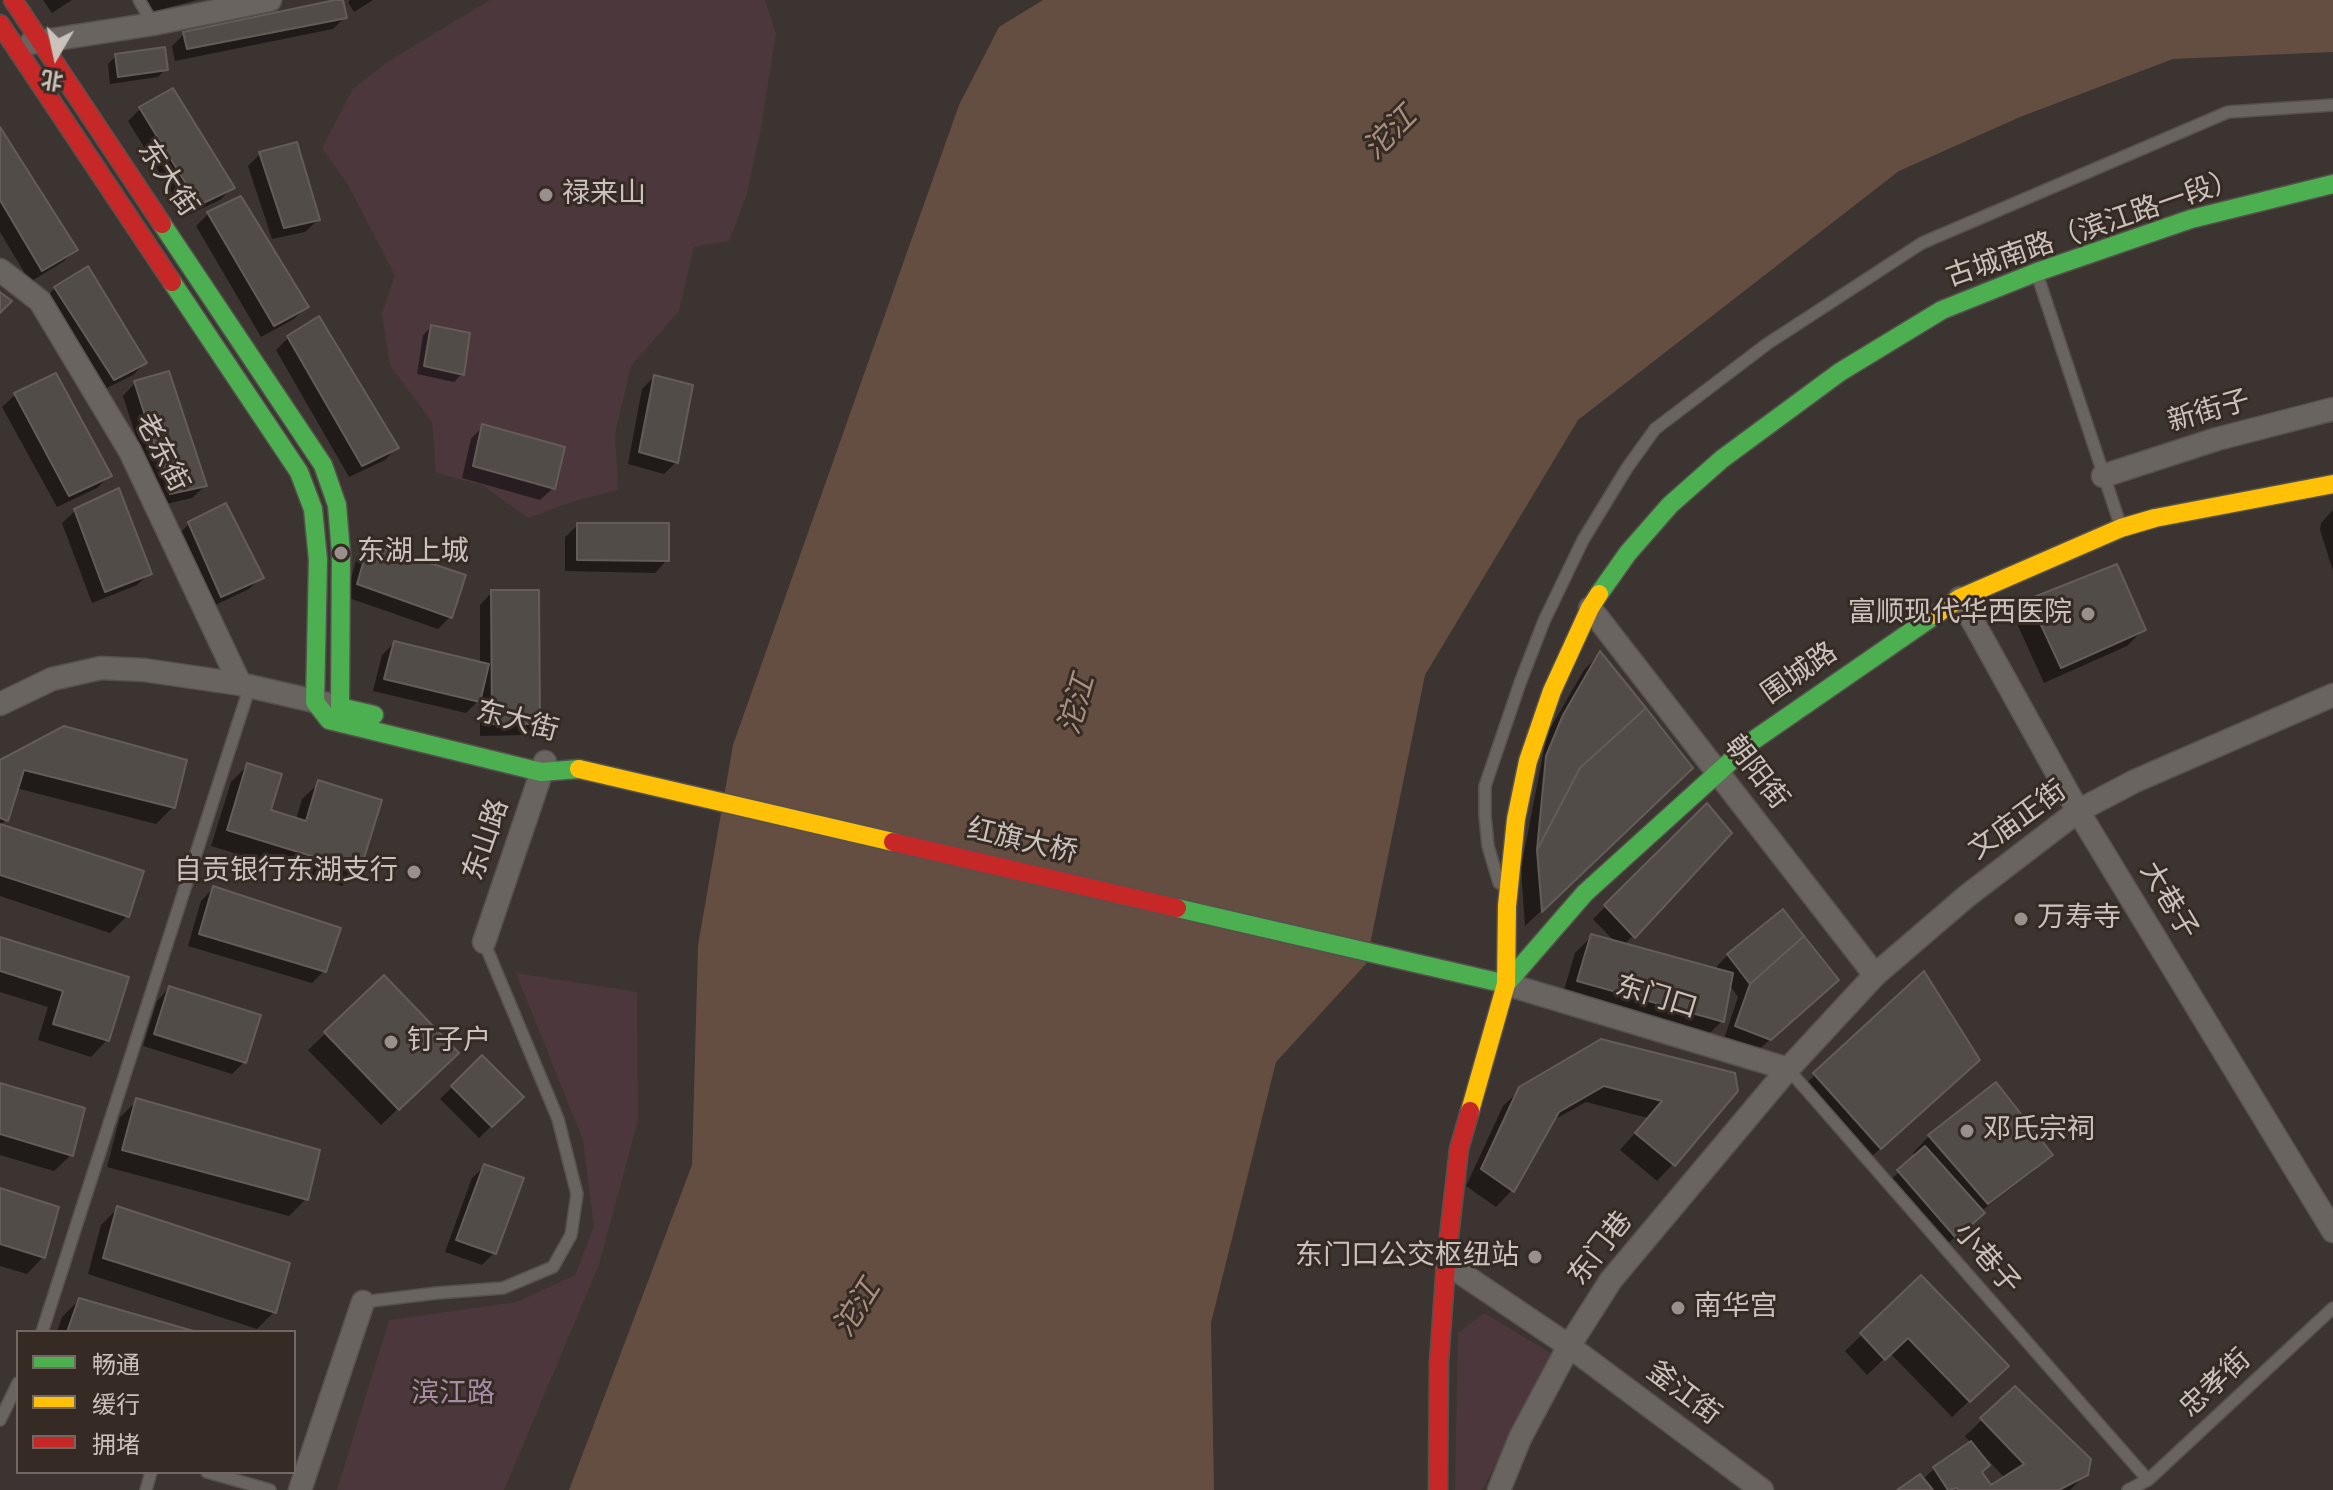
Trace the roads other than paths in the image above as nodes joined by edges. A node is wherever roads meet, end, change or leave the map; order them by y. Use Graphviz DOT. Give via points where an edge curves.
graph roads {
  1 [pos="13,0"];
  2 [pos="139,0"];
  3 [pos="270,0"];
  4 [pos="0,24"];
  5 [pos="153,24"];
  6 [pos="41,40"];
  7 [pos="7,49"];
  8 [pos="2333,105"];
  9 [pos="2333,184"];
  10 [pos="0,270"];
  11 [pos="2037,272"];
  12 [pos="2333,409"];
  13 [pos="2103,476"];
  14 [pos="2333,484"];
  15 [pos="2121,528"];
  16 [pos="1960,598"];
  17 [pos="1590,608"];
  18 [pos="245,685"];
  19 [pos="2333,695"];
  20 [pos="315,702"];
  21 [pos="0,704"];
  22 [pos="340,707"];
  23 [pos="544,765"];
  24 [pos="579,769"];
  25 [pos="1718,772"];
  26 [pos="2078,811"];
  27 [pos="1507,906"];
  28 [pos="484,942"];
  29 [pos="1875,975"];
  30 [pos="1506,984"];
  31 [pos="1788,1069"];
  32 [pos="2333,1231"];
  33 [pos="1446,1263"];
  34 [pos="363,1302"];
  35 [pos="2333,1308"];
  36 [pos="43,1330"];
  37 [pos="1569,1346"];
  38 [pos="16,1387"];
  39 [pos="2,1416"];
  40 [pos="214,1474"];
  41 [pos="2148,1480"];
  42 [pos="270,1490"];
  43 [pos="300,1490"];
  44 [pos="1438,1490"];
  45 [pos="1499,1490"];
  46 [pos="1762,1490"];
  47 [pos="2128,1490"];
  1 -- 6 [label="street, 东大街"];
  2 -- 5 [label="lane"];
  3 -- 5 [label="street"];
  4 -- 7 [label="street, 东大街"];
  5 -- 6 [label="street"];
  6 -- 7 [label="street"];
  6 -- 22 [label="street, 东大街" via="323,465 337,505 341,553"];
  7 -- 20 [label="street, 东大街" via="299,472 313,509 318,560"];
  8 -- 27 [label="lane" via="2228,112 1922,243 1767,344 1655,429 1583,540 1544,621 1485,786 1488,846"];
  9 -- 11 [label="street, 古城南路（滨江路一段）" via="2191,219"];
  10 -- 18 [label="street, 老东街" via="40,301 130,451"];
  11 -- 13 [label="lane"];
  11 -- 17 [label="street, 古城南路（滨江路一段）" via="1942,310 1840,372 1722,459 1659,517"];
  12 -- 13 [label="street, 新街子"];
  13 -- 15 [label="lane"];
  14 -- 15 [label="street, 围城路"];
  15 -- 16 [label="street, 围城路"];
  16 -- 25 [label="street, 围城路" via="1754,740"];
  16 -- 26 [label="street, 大巷子"];
  17 -- 25 [label="street, 朝阳街"];
  17 -- 27 [label="street, 古城南路（滨江路一段）" via="1552,691 1528,761"];
  18 -- 20 [label="street"];
  18 -- 21 [label="street" via="101,668 52,679"];
  18 -- 36 [label="lane"];
  19 -- 26 [label="street, 文庙正街"];
  20 -- 22 [label="street"];
  20 -- 23 [label="street, 东大街" via="329,720"];
  22 -- 23 [label="street, 东大街"];
  23 -- 24 [label="street, 东大街"];
  23 -- 28 [label="street, 东山路"];
  24 -- 30 [label="street, 红旗大桥"];
  25 -- 29 [label="street, 朝阳街"];
  25 -- 30 [label="street, 围城路" via="1585,893"];
  26 -- 29 [label="street, 文庙正街"];
  26 -- 32 [label="street, 大巷子"];
  27 -- 30 [label="street, 古城南路（滨江路一段）"];
  28 -- 34 [label="lane" via="558,1119 577,1194 571,1235 553,1267 503,1288"];
  29 -- 31 [label="street, 文庙正街"];
  30 -- 31 [label="street, 东门口"];
  30 -- 33 [label="street, 古城南路（滨江路一段）" via="1459,1149"];
  31 -- 37 [label="street, 东门巷" via="1611,1280"];
  31 -- 41 [label="lane, 小巷子"];
  33 -- 37 [label="street, 釜江街"];
  33 -- 44 [label="street, 古城南路（滨江路一段）"];
  34 -- 43 [label="street"];
  35 -- 41 [label="lane, 忠孝街"];
  37 -- 45 [label="street, 东门巷"];
  37 -- 46 [label="street, 釜江街"];
  38 -- 39 [label="lane"];
  40 -- 42 [label="lane"];
  41 -- 47 [label="lane, 忠孝街"];
}
